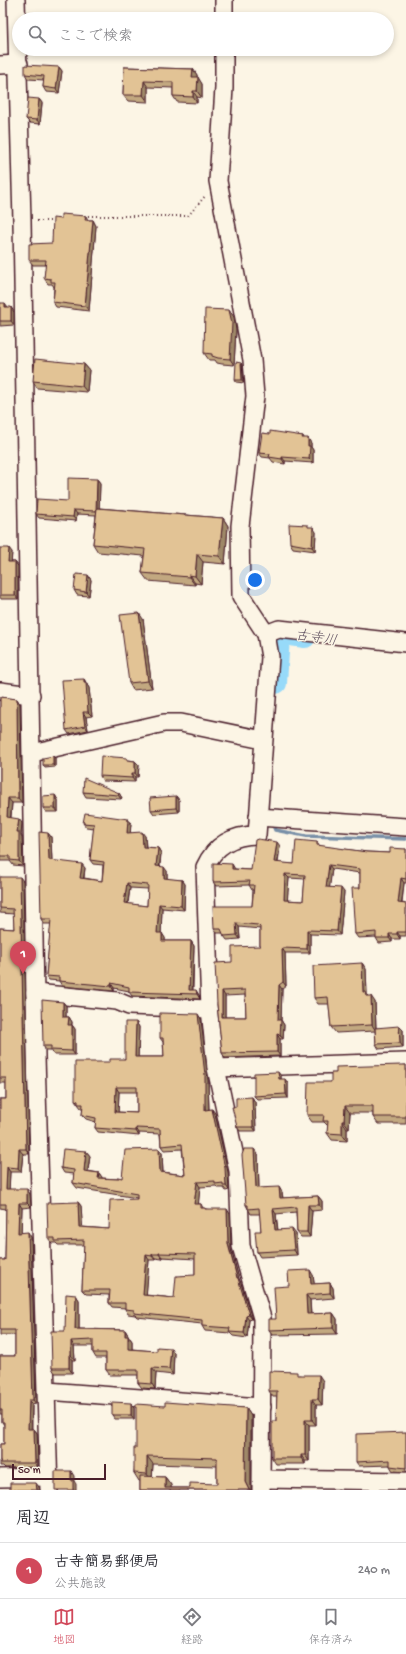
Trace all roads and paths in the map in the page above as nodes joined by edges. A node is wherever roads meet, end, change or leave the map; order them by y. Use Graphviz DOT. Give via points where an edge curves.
graph roads {
  1 [pos="16,0"];
  2 [pos="224,0"];
  3 [pos="16,12"];
  4 [pos="224,12"];
  5 [pos="18,56"];
  6 [pos="224,56"];
  7 [pos="18,64"];
  8 [pos="0,65"];
  9 [pos="218,181"];
  10 [pos="82,216"];
  11 [pos="22,221"];
  12 [pos="58,221"];
  13 [pos="266,634"];
  14 [pos="406,643"];
  15 [pos="0,690"];
  16 [pos="30,695"];
  17 [pos="263,740"];
  18 [pos="32,753"];
  19 [pos="258,817"];
  20 [pos="406,827"];
  21 [pos="35,993"];
  22 [pos="210,1009"];
  23 [pos="406,1062"];
  24 [pos="216,1068"];
  25 [pos="47,1390"];
  26 [pos="262,1407"];
  27 [pos="0,1478"];
  28 [pos="406,1481"];
  29 [pos="49,1483"];
  30 [pos="261,1485"];
  1 -- 3 [label="street"];
  2 -- 4 [label="street"];
  5 -- 7 [label="street"];
  6 -- 9 [label="street"];
  7 -- 8 [label="street"];
  7 -- 11 [label="street"];
  9 -- 10 [label="path" via="188,216"];
  9 -- 13 [label="street" via="252,360 255,396 240,526 241,596"];
  11 -- 12 [label="path"];
  11 -- 16 [label="street"];
  13 -- 14 [label="street" via="279,629"];
  13 -- 17 [label="street" via="270,657"];
  15 -- 16 [label="street"];
  16 -- 18 [label="street"];
  17 -- 18 [label="street" via="181,723 164,723"];
  17 -- 19 [label="street"];
  18 -- 21 [label="street"];
  19 -- 20 [label="street"];
  19 -- 22 [label="street" via="256,835 244,835 227,840 209,856 205,867"];
  21 -- 22 [label="street" via="117,1001 129,1006"];
  21 -- 25 [label="street"];
  22 -- 24 [label="street"];
  23 -- 24 [label="street"];
  24 -- 26 [label="street" via="238,1171 241,1246 262,1318"];
  25 -- 26 [label="street"];
  25 -- 29 [label="street"];
  26 -- 30 [label="street"];
  27 -- 29 [label="street"];
  28 -- 30 [label="street"];
}
